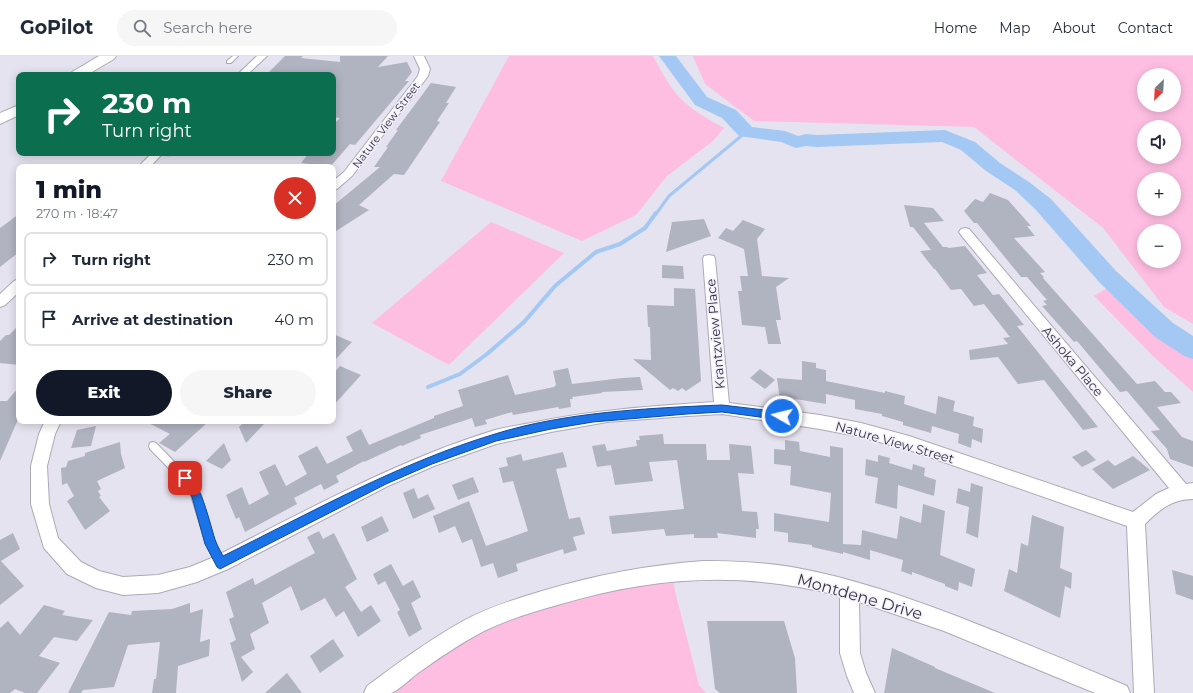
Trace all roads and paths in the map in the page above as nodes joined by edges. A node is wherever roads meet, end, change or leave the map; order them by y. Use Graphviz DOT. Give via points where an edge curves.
graph roads {
  1 [pos="109,56"];
  2 [pos="236,56"];
  3 [pos="262,56"];
  4 [pos="419,56"];
  5 [pos="229,62"];
  6 [pos="82,72"];
  7 [pos="245,72"];
  8 [pos="16,111"];
  9 [pos="0,119"];
  10 [pos="155,156"];
  11 [pos="147,164"];
  12 [pos="336,185"];
  13 [pos="965,232"];
  14 [pos="709,259"];
  15 [pos="16,287"];
  16 [pos="0,302"];
  17 [pos="722,408"];
  18 [pos="52,424"];
  19 [pos="153,446"];
  20 [pos="1187,491"];
  21 [pos="1136,521"];
  22 [pos="220,563"];
  23 [pos="848,589"];
  24 [pos="374,693"];
  25 [pos="865,693"];
  26 [pos="1120,693"];
  27 [pos="1144,693"];
  1 -- 6 [label="street"];
  2 -- 5 [label="lane"];
  3 -- 7 [label="street"];
  4 -- 12 [label="street, Nature View Street" via="425,69 423,76 348,174"];
  8 -- 9 [label="street"];
  10 -- 11 [label="street"];
  13 -- 20 [label="street, Ashoka Place"];
  14 -- 17 [label="street, Krantzview Place"];
  15 -- 16 [label="street"];
  17 -- 21 [label="street, Nature View Street" via="861,430 916,446"];
  17 -- 22 [label="street, Nature View Street" via="607,416 496,437 428,461 382,481"];
  18 -- 22 [label="street, Nature View Street" via="39,466 40,504 50,542 74,568 96,579 123,586 158,584 190,576"];
  19 -- 22 [label="lane" via="192,486"];
  20 -- 21 [label="street" via="1157,502"];
  21 -- 27 [label="street"];
  23 -- 24 [label="street, Montdene Drive" via="796,577 739,570 690,570 624,579 575,590 523,606 471,628 420,659"];
  23 -- 25 [label="street" via="850,653"];
  23 -- 26 [label="street, Montdene Drive" via="909,608"];
}
